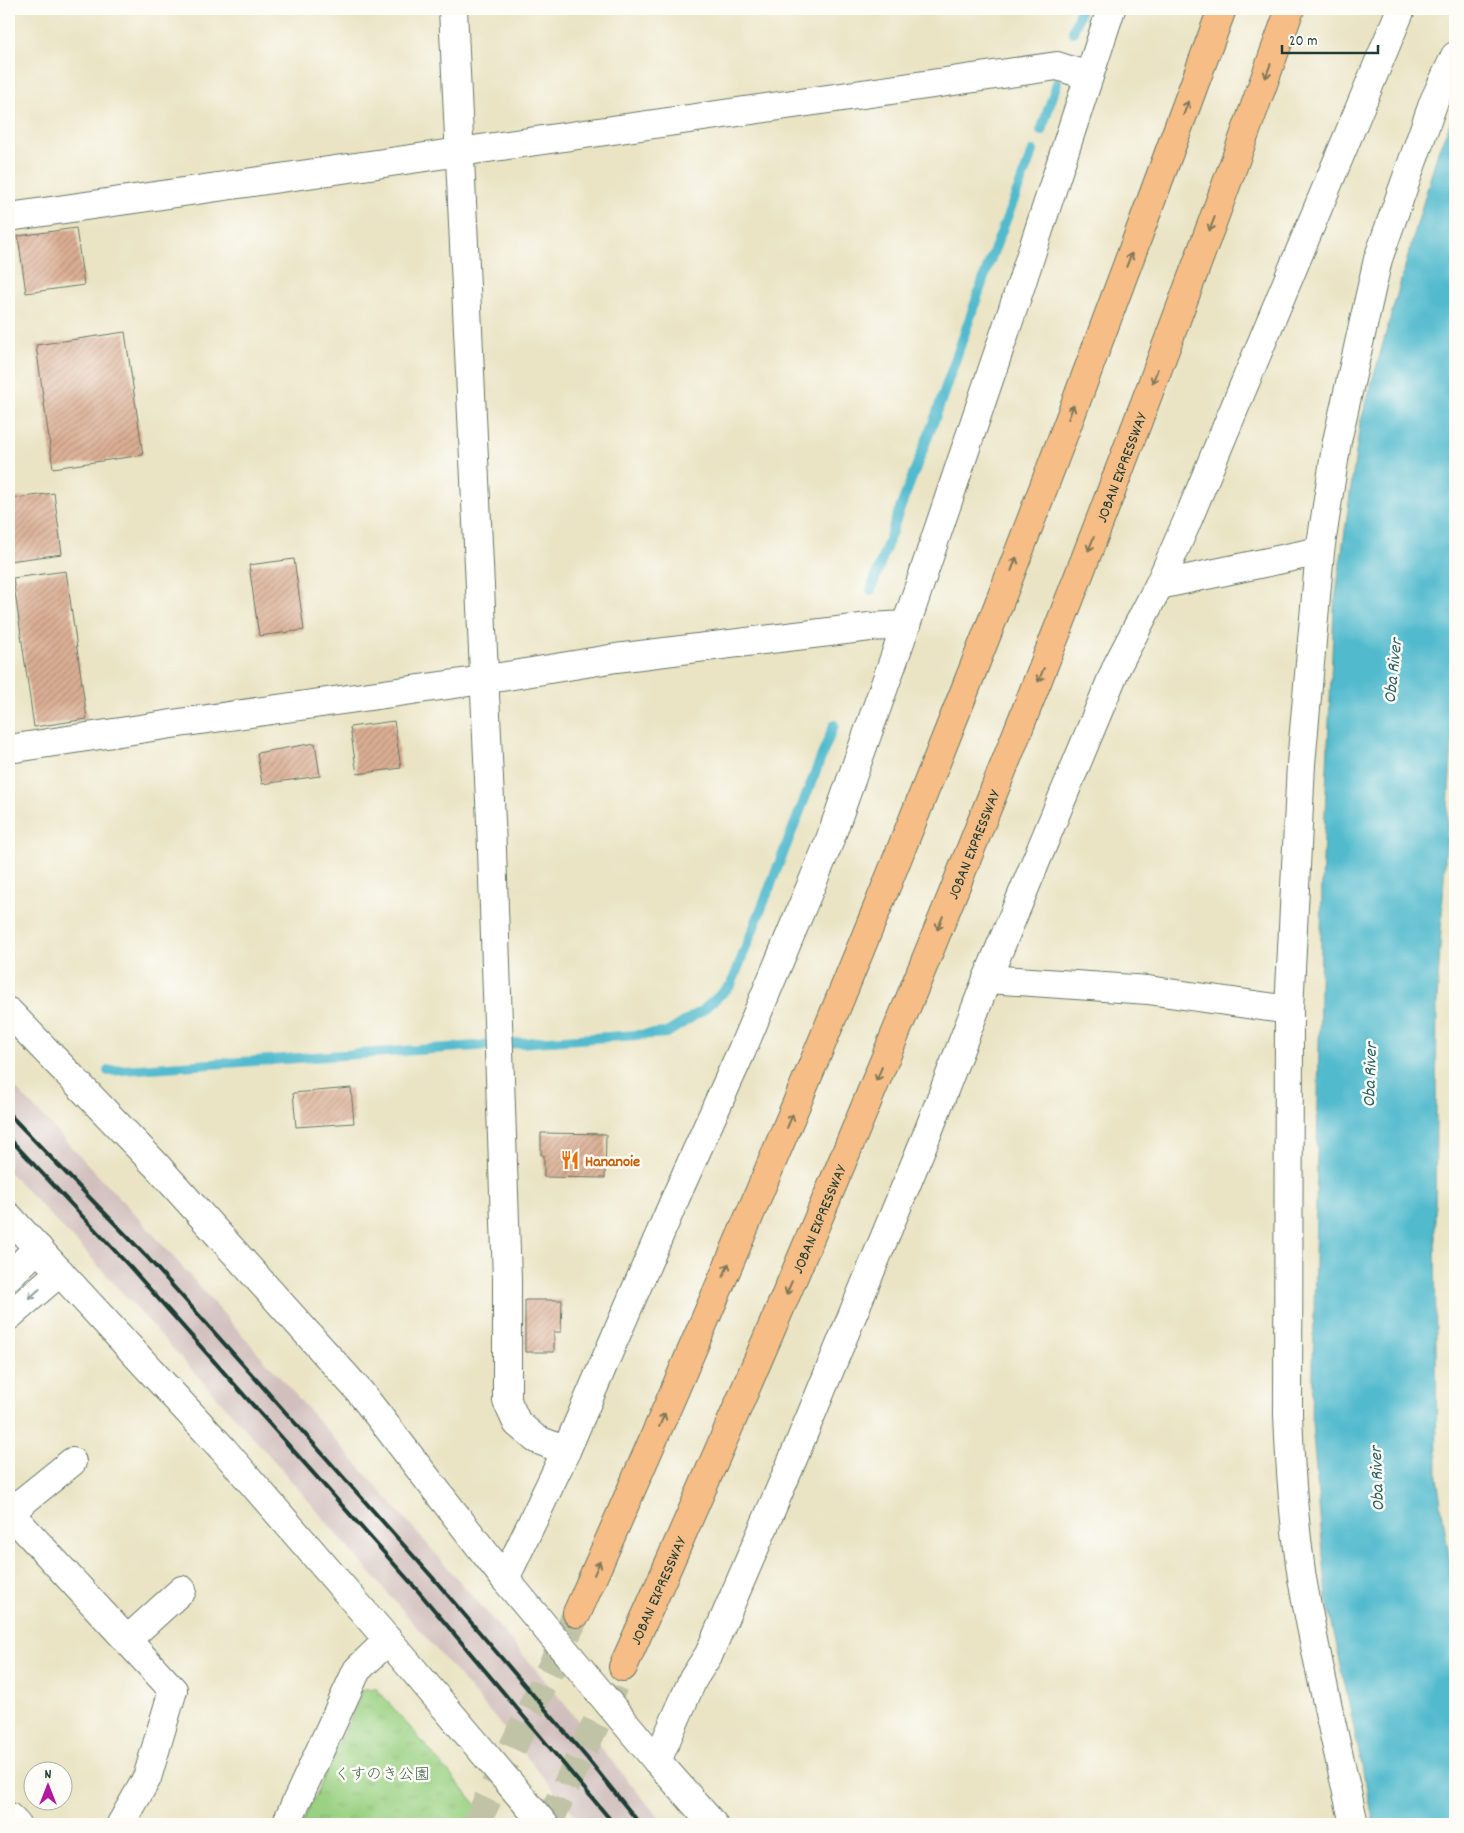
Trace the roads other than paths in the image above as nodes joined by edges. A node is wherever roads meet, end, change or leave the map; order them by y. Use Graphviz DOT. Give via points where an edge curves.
graph roads {
  1 [pos="453,9"];
  2 [pos="1111,9"];
  3 [pos="1222,9"];
  4 [pos="1290,9"];
  5 [pos="1405,9"];
  6 [pos="1455,56"];
  7 [pos="1089,76"];
  8 [pos="460,152"];
  9 [pos="9,217"];
  10 [pos="1320,551"];
  11 [pos="1159,585"];
  12 [pos="906,625"];
  13 [pos="483,680"];
  14 [pos="9,749"];
  15 [pos="986,979"];
  16 [pos="1289,1010"];
  17 [pos="9,1012"];
  18 [pos="9,1217"];
  19 [pos="38,1248"];
  20 [pos="60,1272"];
  21 [pos="9,1276"];
  22 [pos="9,1316"];
  23 [pos="566,1451"];
  24 [pos="72,1462"];
  25 [pos="10,1512"];
  26 [pos="505,1579"];
  27 [pos="182,1590"];
  28 [pos="577,1613"];
  29 [pos="127,1640"];
  30 [pos="388,1640"];
  31 [pos="623,1666"];
  32 [pos="656,1761"];
  33 [pos="9,1817"];
  34 [pos="16,1824"];
  35 [pos="121,1824"];
  36 [pos="286,1824"];
  37 [pos="544,1824"];
  38 [pos="714,1824"];
  39 [pos="1354,1824"];
  1 -- 8 [label="street"];
  2 -- 7 [label="street"];
  28 -- 3 [label="highway, one-way" via="805,1085 982,646"];
  4 -- 31 [label="highway, JOBAN EXPRESSWAY, one-way" via="1230,178 1059,630 860,1122 723,1445"];
  5 -- 11 [label="street"];
  6 -- 10 [label="street" via="1434,101 1378,259 1338,441"];
  7 -- 8 [label="street" via="1057,66"];
  7 -- 12 [label="street"];
  8 -- 9 [label="street"];
  8 -- 13 [label="street"];
  10 -- 11 [label="street"];
  10 -- 16 [label="street" via="1301,764"];
  11 -- 15 [label="street" via="1117,666"];
  12 -- 13 [label="street" via="616,658"];
  12 -- 23 [label="street" via="828,844 742,1050"];
  13 -- 14 [label="street"];
  13 -- 23 [label="street" via="507,1279 507,1401 517,1423 536,1439"];
  15 -- 16 [label="street" via="1148,990"];
  15 -- 32 [label="street" via="926,1137 794,1457 709,1654 693,1679"];
  16 -- 39 [label="street" via="1290,1460 1302,1577"];
  17 -- 26 [label="street" via="156,1165 360,1392"];
  18 -- 19 [label="street"];
  19 -- 20 [label="street"];
  19 -- 21 [label="street"];
  20 -- 22 [label="street, one-way"];
  20 -- 30 [label="street" via="222,1448"];
  23 -- 26 [label="street"];
  24 -- 25 [label="street"];
  25 -- 29 [label="street"];
  26 -- 32 [label="street"];
  27 -- 29 [label="street"];
  29 -- 35 [label="street" via="173,1690 147,1778"];
  30 -- 36 [label="street" via="357,1670"];
  30 -- 37 [label="street"];
  32 -- 38 [label="street"];
  33 -- 34 [label="street"];
}
